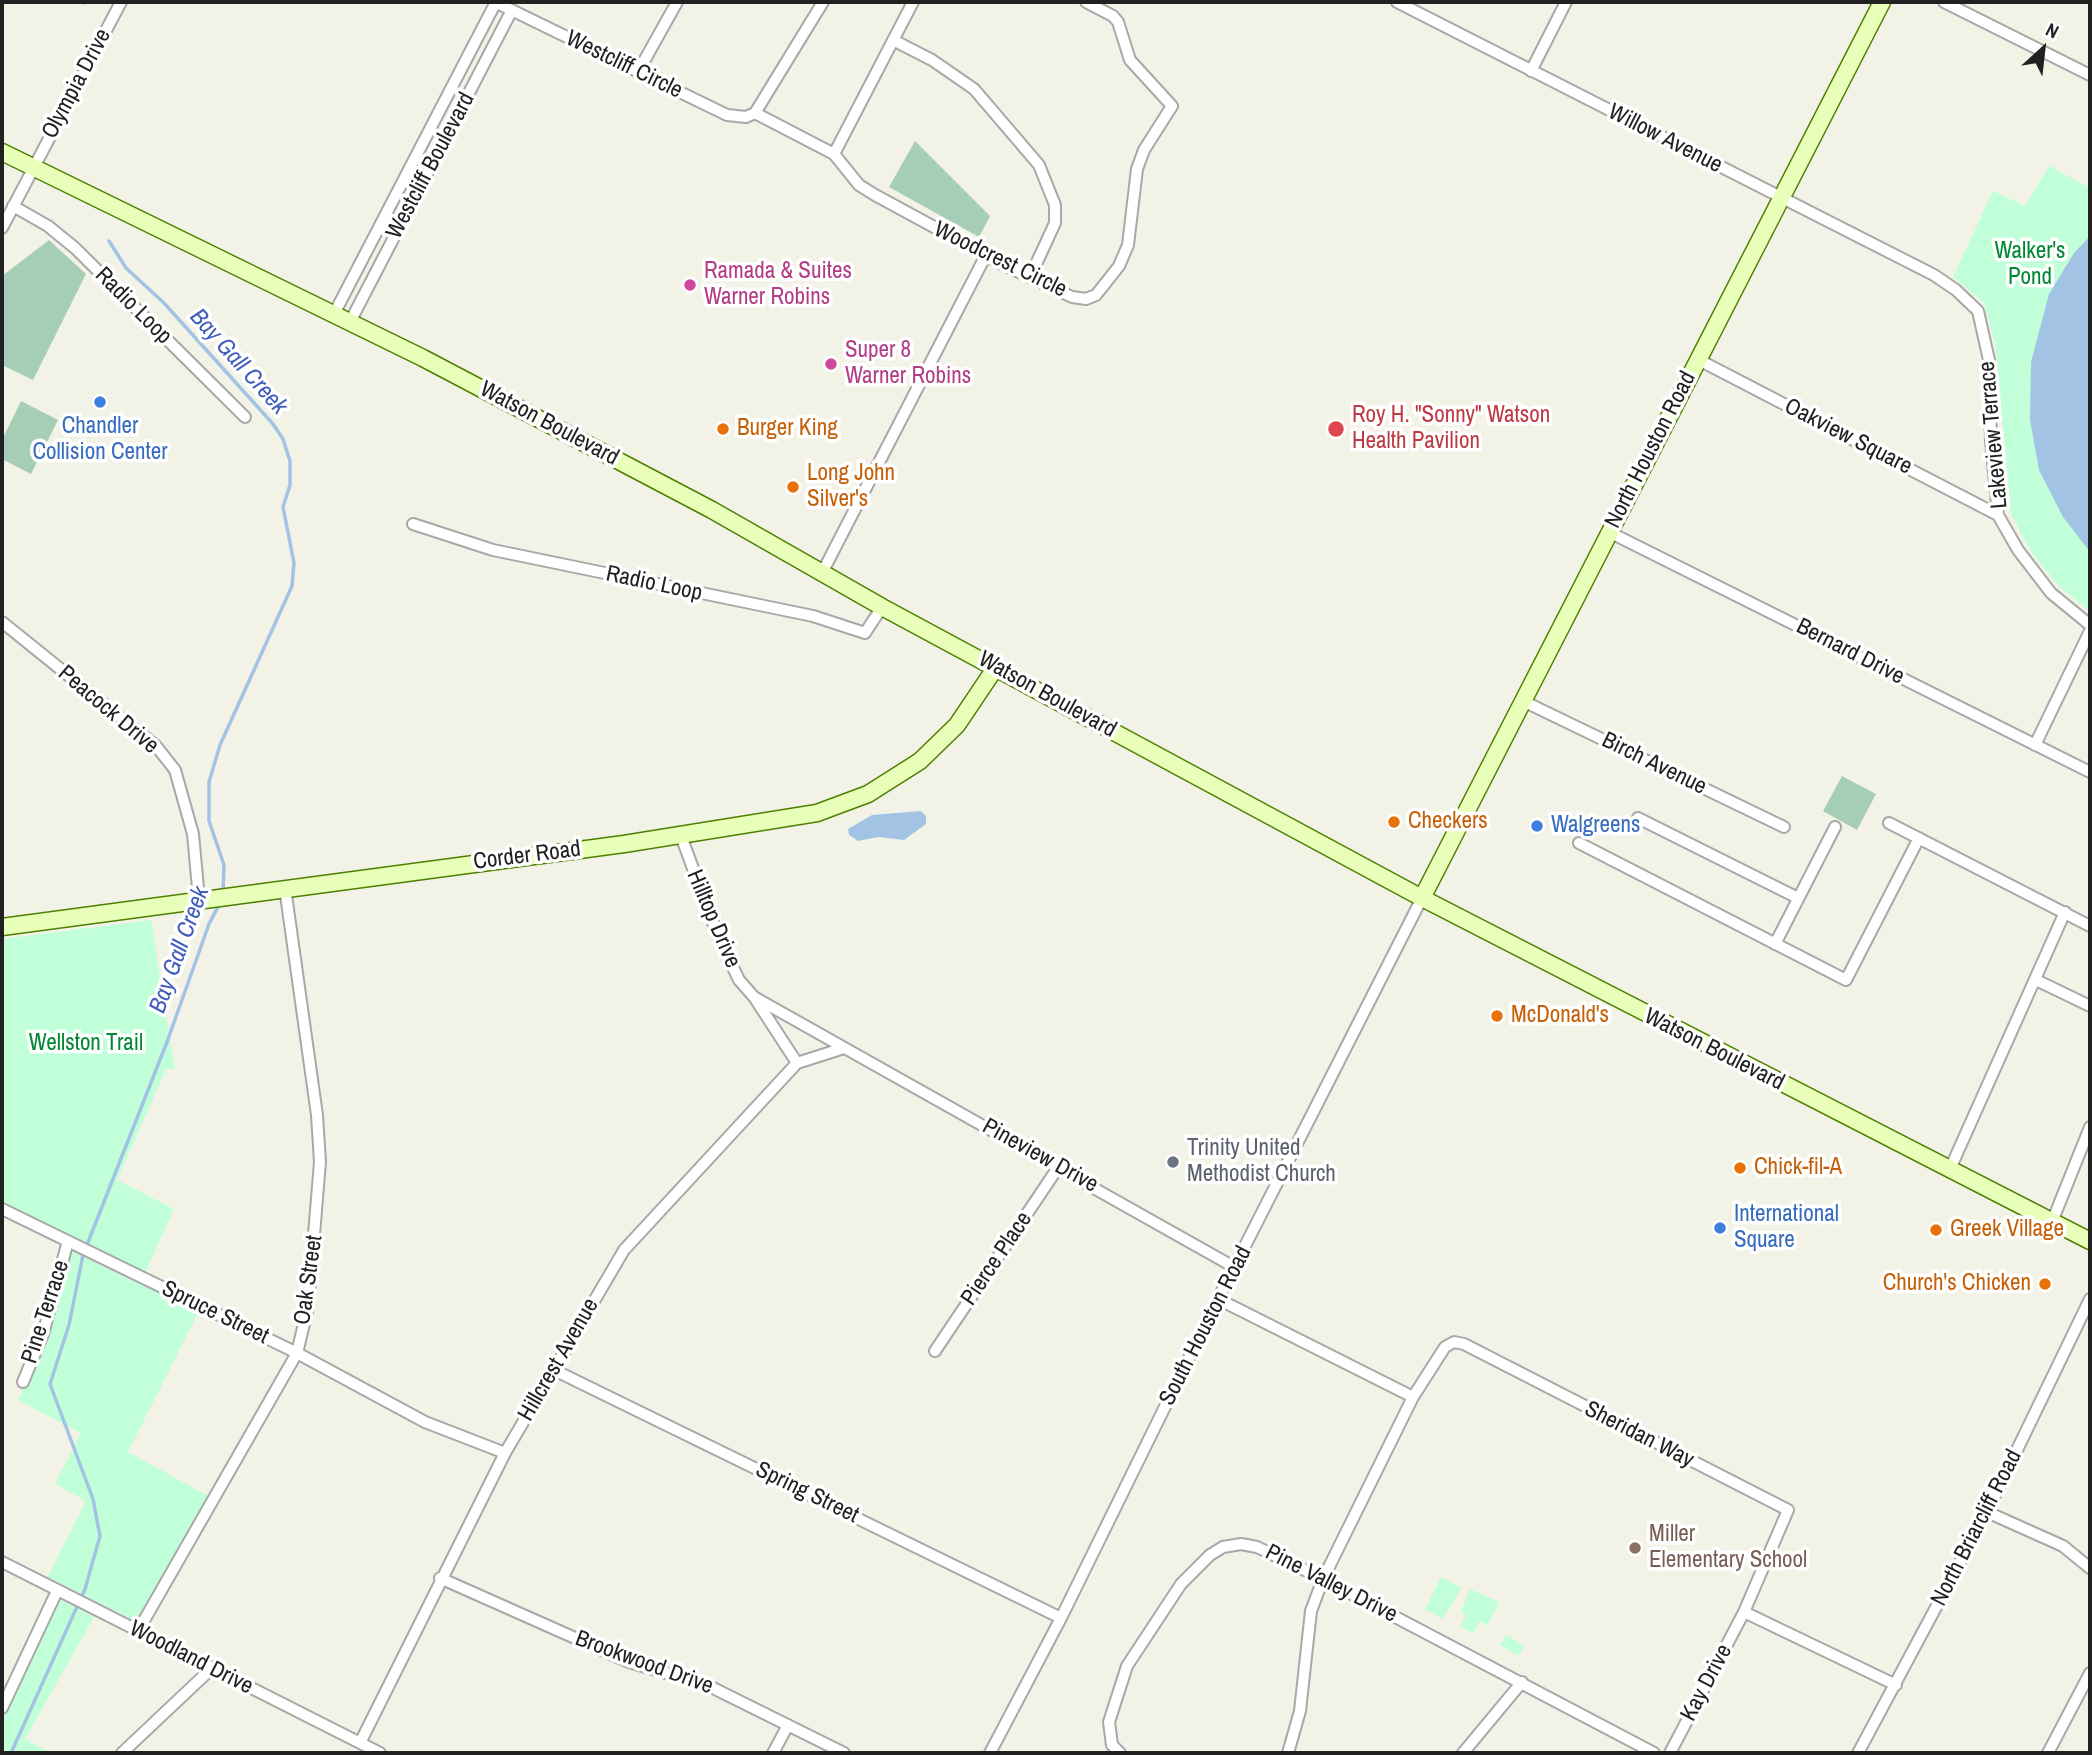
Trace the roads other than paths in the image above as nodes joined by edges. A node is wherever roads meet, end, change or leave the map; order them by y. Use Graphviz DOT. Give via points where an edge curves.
graph roads {
  1 [pos="121,2"];
  2 [pos="496,2"];
  3 [pos="677,2"];
  4 [pos="823,2"];
  5 [pos="913,2"];
  6 [pos="1086,2"];
  7 [pos="1397,2"];
  8 [pos="1566,2"];
  9 [pos="1882,2"];
  10 [pos="1944,2"];
  11 [pos="1100,5"];
  12 [pos="512,10"];
  13 [pos="892,40"];
  14 [pos="1531,71"];
  15 [pos="638,72"];
  16 [pos="2090,75"];
  17 [pos="755,113"];
  18 [pos="2,152"];
  19 [pos="834,154"];
  20 [pos="33,167"];
  21 [pos="1780,197"];
  22 [pos="13,206"];
  23 [pos="2,228"];
  24 [pos="986,255"];
  25 [pos="1031,275"];
  26 [pos="1934,275"];
  27 [pos="334,314"];
  28 [pos="350,322"];
  29 [pos="1697,359"];
  30 [pos="245,417"];
  31 [pos="1998,515"];
  32 [pos="414,524"];
  33 [pos="1609,532"];
  34 [pos="822,573"];
  35 [pos="883,607"];
  36 [pos="2,622"];
  37 [pos="2090,625"];
  38 [pos="2090,631"];
  39 [pos="996,667"];
  40 [pos="1523,701"];
  41 [pos="2035,745"];
  42 [pos="2090,772"];
  43 [pos="1638,818"];
  44 [pos="1889,823"];
  45 [pos="1784,827"];
  46 [pos="1835,827"];
  47 [pos="681,836"];
  48 [pos="1919,838"];
  49 [pos="1579,843"];
  50 [pos="285,888"];
  51 [pos="1422,898"];
  52 [pos="1798,898"];
  53 [pos="199,899"];
  54 [pos="2066,912"];
  55 [pos="2090,926"];
  56 [pos="2,927"];
  57 [pos="1775,944"];
  58 [pos="2036,980"];
  59 [pos="754,997"];
  60 [pos="2090,1006"];
  61 [pos="844,1048"];
  62 [pos="797,1063"];
  63 [pos="2090,1127"];
  64 [pos="1059,1166"];
  65 [pos="1950,1169"];
  66 [pos="2,1209"];
  67 [pos="2052,1222"];
  68 [pos="2090,1241"];
  69 [pos="71,1243"];
  70 [pos="1234,1267"];
  71 [pos="1218,1299"];
  72 [pos="2090,1299"];
  73 [pos="935,1351"];
  74 [pos="297,1353"];
  75 [pos="552,1368"];
  76 [pos="23,1382"];
  77 [pos="1413,1397"];
  78 [pos="505,1452"];
  79 [pos="1987,1512"];
  80 [pos="2,1562"];
  81 [pos="2090,1568"];
  82 [pos="440,1578"];
  83 [pos="1323,1579"];
  84 [pos="63,1593"];
  85 [pos="1744,1612"];
  86 [pos="1061,1618"];
  87 [pos="138,1631"];
  88 [pos="211,1669"];
  89 [pos="2090,1673"];
  90 [pos="1522,1682"];
  91 [pos="1896,1685"];
  92 [pos="2,1708"];
  93 [pos="788,1725"];
  94 [pos="360,1743"];
  95 [pos="1113,1751"];
  96 [pos="122,1753"];
  97 [pos="380,1753"];
  98 [pos="773,1753"];
  99 [pos="844,1753"];
  100 [pos="990,1753"];
  101 [pos="1288,1753"];
  102 [pos="1463,1753"];
  103 [pos="1654,1753"];
  104 [pos="1670,1753"];
  105 [pos="1858,1753"];
  106 [pos="2048,1753"];
  1 -- 20 [label="street, Olympia Drive"];
  2 -- 12 [label="street, Westcliff Circle"];
  2 -- 27 [label="street, Westcliff Boulevard"];
  3 -- 15 [label="street"];
  4 -- 17 [label="street"];
  5 -- 13 [label="street"];
  6 -- 11 [label="street, Woodcrest Circle"];
  7 -- 14 [label="street, Willow Avenue"];
  8 -- 14 [label="street"];
  9 -- 21 [label="main road, North Houston Road"];
  10 -- 16 [label="street"];
  11 -- 25 [label="street, Woodcrest Circle" via="1118,22 1130,60 1172,106 1144,150 1137,169 1128,245 1106,285 1086,299 1072,297"];
  12 -- 15 [label="street, Westcliff Circle"];
  12 -- 28 [label="street, Westcliff Boulevard"];
  13 -- 19 [label="street"];
  13 -- 25 [label="street" via="974,89 1039,165 1055,205 1055,223"];
  14 -- 21 [label="street, Willow Avenue"];
  15 -- 17 [label="street, Westcliff Circle" via="734,118"];
  17 -- 19 [label="street, Westcliff Circle"];
  18 -- 20 [label="main road, Watson Boulevard"];
  19 -- 24 [label="street, Woodcrest Circle" via="859,185"];
  20 -- 22 [label="street"];
  20 -- 27 [label="main road, Watson Boulevard"];
  21 -- 26 [label="street, Willow Avenue"];
  21 -- 29 [label="main road, North Houston Road"];
  22 -- 23 [label="street"];
  22 -- 30 [label="street, Radio Loop" via="75,247"];
  24 -- 25 [label="street, Woodcrest Circle"];
  24 -- 34 [label="street"];
  26 -- 31 [label="street, Lakeview Terrace" via="1978,311 1989,360"];
  27 -- 28 [label="main road, Watson Boulevard"];
  28 -- 34 [label="main road, Watson Boulevard" via="684,495"];
  29 -- 31 [label="street, Oakview Square"];
  29 -- 33 [label="main road, North Houston Road"];
  31 -- 37 [label="street, Lakeview Terrace" via="2051,593"];
  32 -- 35 [label="street, Radio Loop" via="493,550 813,616 865,633"];
  33 -- 40 [label="main road, North Houston Road"];
  33 -- 41 [label="street, Bernard Drive"];
  34 -- 35 [label="main road, Watson Boulevard"];
  35 -- 39 [label="main road, Watson Boulevard"];
  36 -- 53 [label="street, Peacock Drive" via="156,746 175,770 193,834"];
  38 -- 41 [label="street"];
  39 -- 47 [label="main road, Corder Road" via="943,740 908,770 868,794 817,813"];
  39 -- 51 [label="main road, Watson Boulevard"];
  40 -- 45 [label="street, Birch Avenue"];
  40 -- 51 [label="main road, North Houston Road"];
  41 -- 42 [label="street, Bernard Drive"];
  43 -- 52 [label="street"];
  44 -- 48 [label="street"];
  46 -- 52 [label="street"];
  47 -- 50 [label="main road, Corder Road"];
  47 -- 59 [label="street, Hilltop Drive" via="718,936 739,980"];
  48 -- 54 [label="street"];
  48 -- 57 [label="street" via="1846,980"];
  49 -- 57 [label="street"];
  50 -- 53 [label="main road, Corder Road"];
  50 -- 74 [label="street, Oak Street" via="320,1162 308,1307"];
  51 -- 65 [label="main road, Watson Boulevard"];
  51 -- 70 [label="street, South Houston Road"];
  52 -- 57 [label="street"];
  53 -- 56 [label="main road, Corder Road"];
  54 -- 55 [label="street"];
  54 -- 58 [label="street"];
  58 -- 60 [label="street"];
  58 -- 65 [label="street"];
  59 -- 61 [label="street, Hilltop Drive"];
  59 -- 62 [label="street, Hilltop Drive"];
  61 -- 62 [label="street, Hillcrest Avenue"];
  61 -- 64 [label="street, Pineview Drive"];
  62 -- 75 [label="street, Hillcrest Avenue" via="624,1250"];
  63 -- 67 [label="street"];
  64 -- 70 [label="street, Pineview Drive"];
  64 -- 73 [label="street, Pierce Place"];
  65 -- 67 [label="main road, Watson Boulevard"];
  66 -- 69 [label="street, Spruce Street"];
  67 -- 68 [label="main road, Watson Boulevard"];
  69 -- 74 [label="street, Spruce Street"];
  69 -- 76 [label="street, Pine Terrace"];
  70 -- 71 [label="street, South Houston Road"];
  71 -- 77 [label="street"];
  71 -- 86 [label="street, South Houston Road"];
  72 -- 79 [label="street, North Briarcliff Road"];
  74 -- 78 [label="street, Spruce Street" via="425,1422"];
  74 -- 87 [label="street, Oak Street"];
  75 -- 78 [label="street, Hillcrest Avenue"];
  75 -- 86 [label="street, Spring Street"];
  77 -- 83 [label="street, Sheridan Way"];
  77 -- 85 [label="street, Sheridan Way" via="1445,1347 1454,1342 1464,1344 1788,1510"];
  78 -- 82 [label="street, Hillcrest Avenue"];
  79 -- 81 [label="street" via="2063,1546"];
  79 -- 91 [label="street, North Briarcliff Road"];
  80 -- 84 [label="street, Woodland Drive"];
  82 -- 93 [label="street, Brookwood Drive" via="629,1662 709,1686"];
  82 -- 94 [label="street, Hillcrest Avenue"];
  83 -- 90 [label="street, Pine Valley Drive"];
  83 -- 95 [label="street, Pine Valley Drive" via="1257,1547 1223,1547 1210,1555 1181,1584 1127,1666 1108,1722"];
  83 -- 101 [label="street, Sheridan Way" via="1311,1611 1300,1711"];
  84 -- 87 [label="street, Woodland Drive"];
  84 -- 92 [label="street"];
  85 -- 91 [label="street"];
  85 -- 104 [label="street, Kay Drive"];
  86 -- 100 [label="street, South Houston Road"];
  87 -- 88 [label="street, Woodland Drive"];
  88 -- 94 [label="street, Woodland Drive"];
  88 -- 96 [label="street"];
  89 -- 106 [label="street"];
  90 -- 102 [label="street"];
  90 -- 103 [label="street, Pine Valley Drive"];
  91 -- 105 [label="street, North Briarcliff Road"];
  93 -- 98 [label="street"];
  93 -- 99 [label="street, Brookwood Drive"];
  94 -- 97 [label="street, Woodland Drive"];
}
